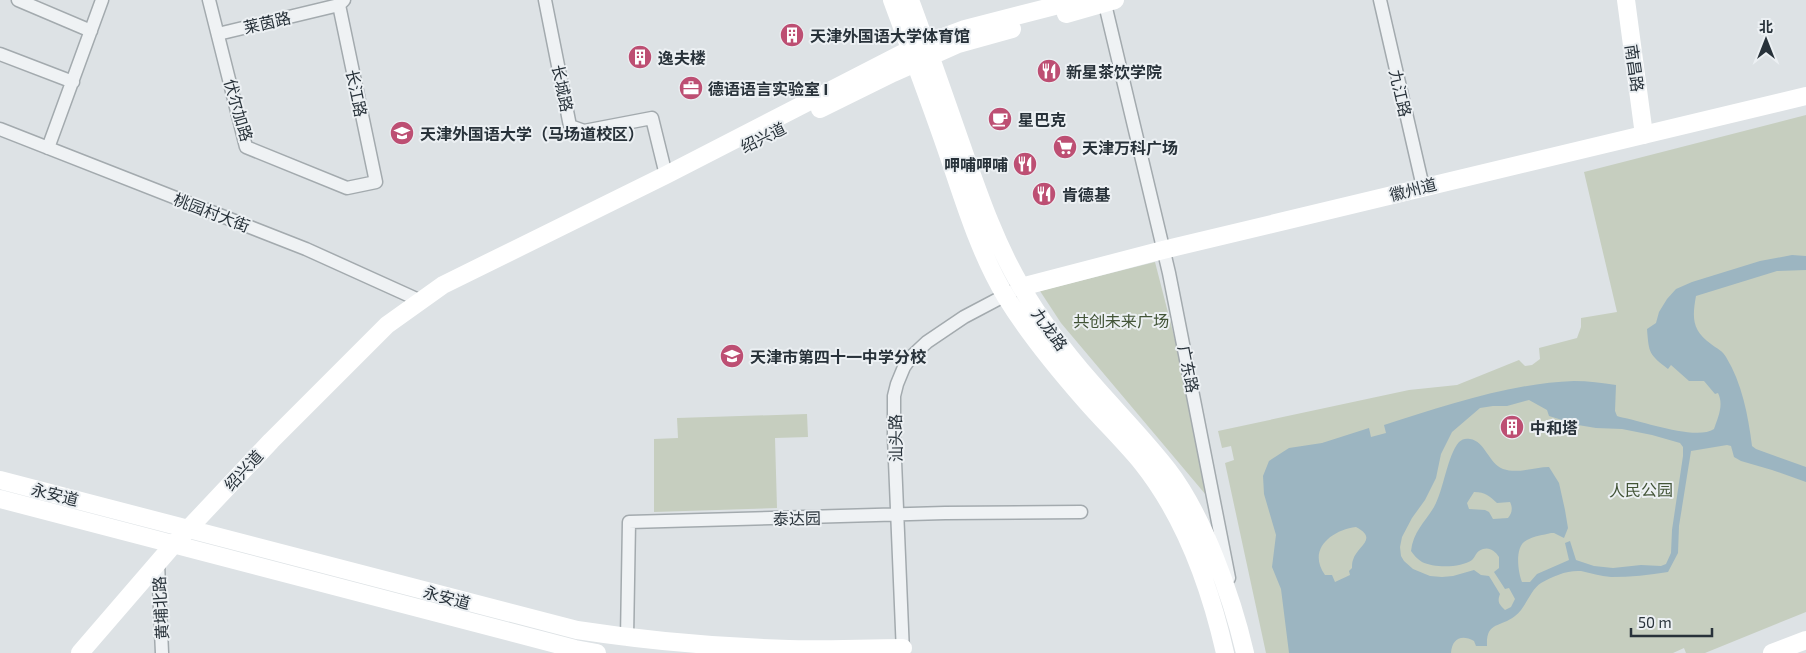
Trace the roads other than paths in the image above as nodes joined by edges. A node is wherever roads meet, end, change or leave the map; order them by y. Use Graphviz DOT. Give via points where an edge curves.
graph roads {
  1 [pos="18,0"];
  2 [pos="102,0"];
  3 [pos="209,0"];
  4 [pos="545,0"];
  5 [pos="892,0"];
  6 [pos="910,0"];
  7 [pos="1078,0"];
  8 [pos="1380,0"];
  9 [pos="1626,0"];
  10 [pos="1108,1"];
  11 [pos="342,2"];
  12 [pos="90,30"];
  13 [pos="218,34"];
  14 [pos="921,52"];
  15 [pos="0,54"];
  16 [pos="73,82"];
  17 [pos="1806,96"];
  18 [pos="0,129"];
  19 [pos="1644,135"];
  20 [pos="48,148"];
  21 [pos="666,175"];
  22 [pos="376,182"];
  23 [pos="1423,187"];
  24 [pos="1163,250"];
  25 [pos="1021,287"];
  26 [pos="1004,294"];
  27 [pos="421,301"];
  28 [pos="0,480"];
  29 [pos="0,499"];
  30 [pos="1081,512"];
  31 [pos="898,516"];
  32 [pos="189,528"];
  33 [pos="174,544"];
  34 [pos="158,563"];
  35 [pos="1239,630"];
  36 [pos="626,638"];
  37 [pos="1806,640"];
  38 [pos="903,650"];
  39 [pos="575,651"];
  40 [pos="80,653"];
  41 [pos="162,653"];
  42 [pos="597,653"];
  43 [pos="1225,653"];
  44 [pos="1245,653"];
  45 [pos="1772,653"];
  1 -- 12 [label="street"];
  2 -- 12 [label="street"];
  3 -- 13 [label="street, 伏尔加路"];
  4 -- 21 [label="street, 长城路" via="570,126 584,131 652,118"];
  5 -- 14 [label="main road, 九龙路"];
  6 -- 14 [label="main road, 九龙路"];
  7 -- 14 [label="main road, 绍兴道" via="965,28"];
  8 -- 23 [label="street, 九江路"];
  9 -- 19 [label="main road, 南昌路"];
  10 -- 14 [label="main road, 绍兴道"];
  10 -- 24 [label="street, 广东路"];
  11 -- 13 [label="street, 莱茵路"];
  11 -- 22 [label="street, 长江路"];
  12 -- 16 [label="street"];
  13 -- 22 [label="street, 伏尔加路" via="246,147 347,188"];
  14 -- 21 [label="main road, 绍兴道"];
  14 -- 25 [label="main road, 九龙路" via="987,216"];
  14 -- 26 [label="main road, 九龙路" via="976,234"];
  14 -- 27 [label="main road, 绍兴道" via="459,287"];
  15 -- 16 [label="street"];
  16 -- 20 [label="street"];
  17 -- 19 [label="main road, 徽州道"];
  18 -- 20 [label="street, 桃园村大街"];
  19 -- 23 [label="main road, 徽州道"];
  20 -- 27 [label="street, 桃园村大街" via="306,249"];
  21 -- 27 [label="main road, 绍兴道" via="462,275"];
  23 -- 24 [label="main road, 徽州道"];
  24 -- 25 [label="main road, 徽州道"];
  24 -- 35 [label="street, 广东路"];
  25 -- 26 [label="street, 汕头路"];
  25 -- 35 [label="main road, 九龙路" via="1062,348 1179,486 1213,556"];
  26 -- 31 [label="street, 汕头路" via="927,342 904,367 894,396"];
  26 -- 43 [label="main road, 九龙路" via="1052,360 1143,464 1159,487 1200,568"];
  27 -- 32 [label="main road, 绍兴道" via="386,325 270,440"];
  28 -- 32 [label="main road, 永安道"];
  29 -- 33 [label="main road, 永安道"];
  30 -- 31 [label="street, 泰达园"];
  31 -- 36 [label="street, 泰达园" via="629,522"];
  31 -- 38 [label="street, 汕头路"];
  32 -- 33 [label="main road, 绍兴道"];
  32 -- 36 [label="main road, 永安道" via="538,621"];
  33 -- 34 [label="main road, 绍兴道"];
  33 -- 39 [label="main road, 永安道"];
  34 -- 40 [label="main road, 绍兴道"];
  34 -- 41 [label="street, 黄埔北路"];
  35 -- 44 [label="main road, 广东路"];
  36 -- 38 [label="main road, 永安道" via="715,646"];
  37 -- 45 [label="main road"];
  39 -- 42 [label="main road, 永安道"];
}
